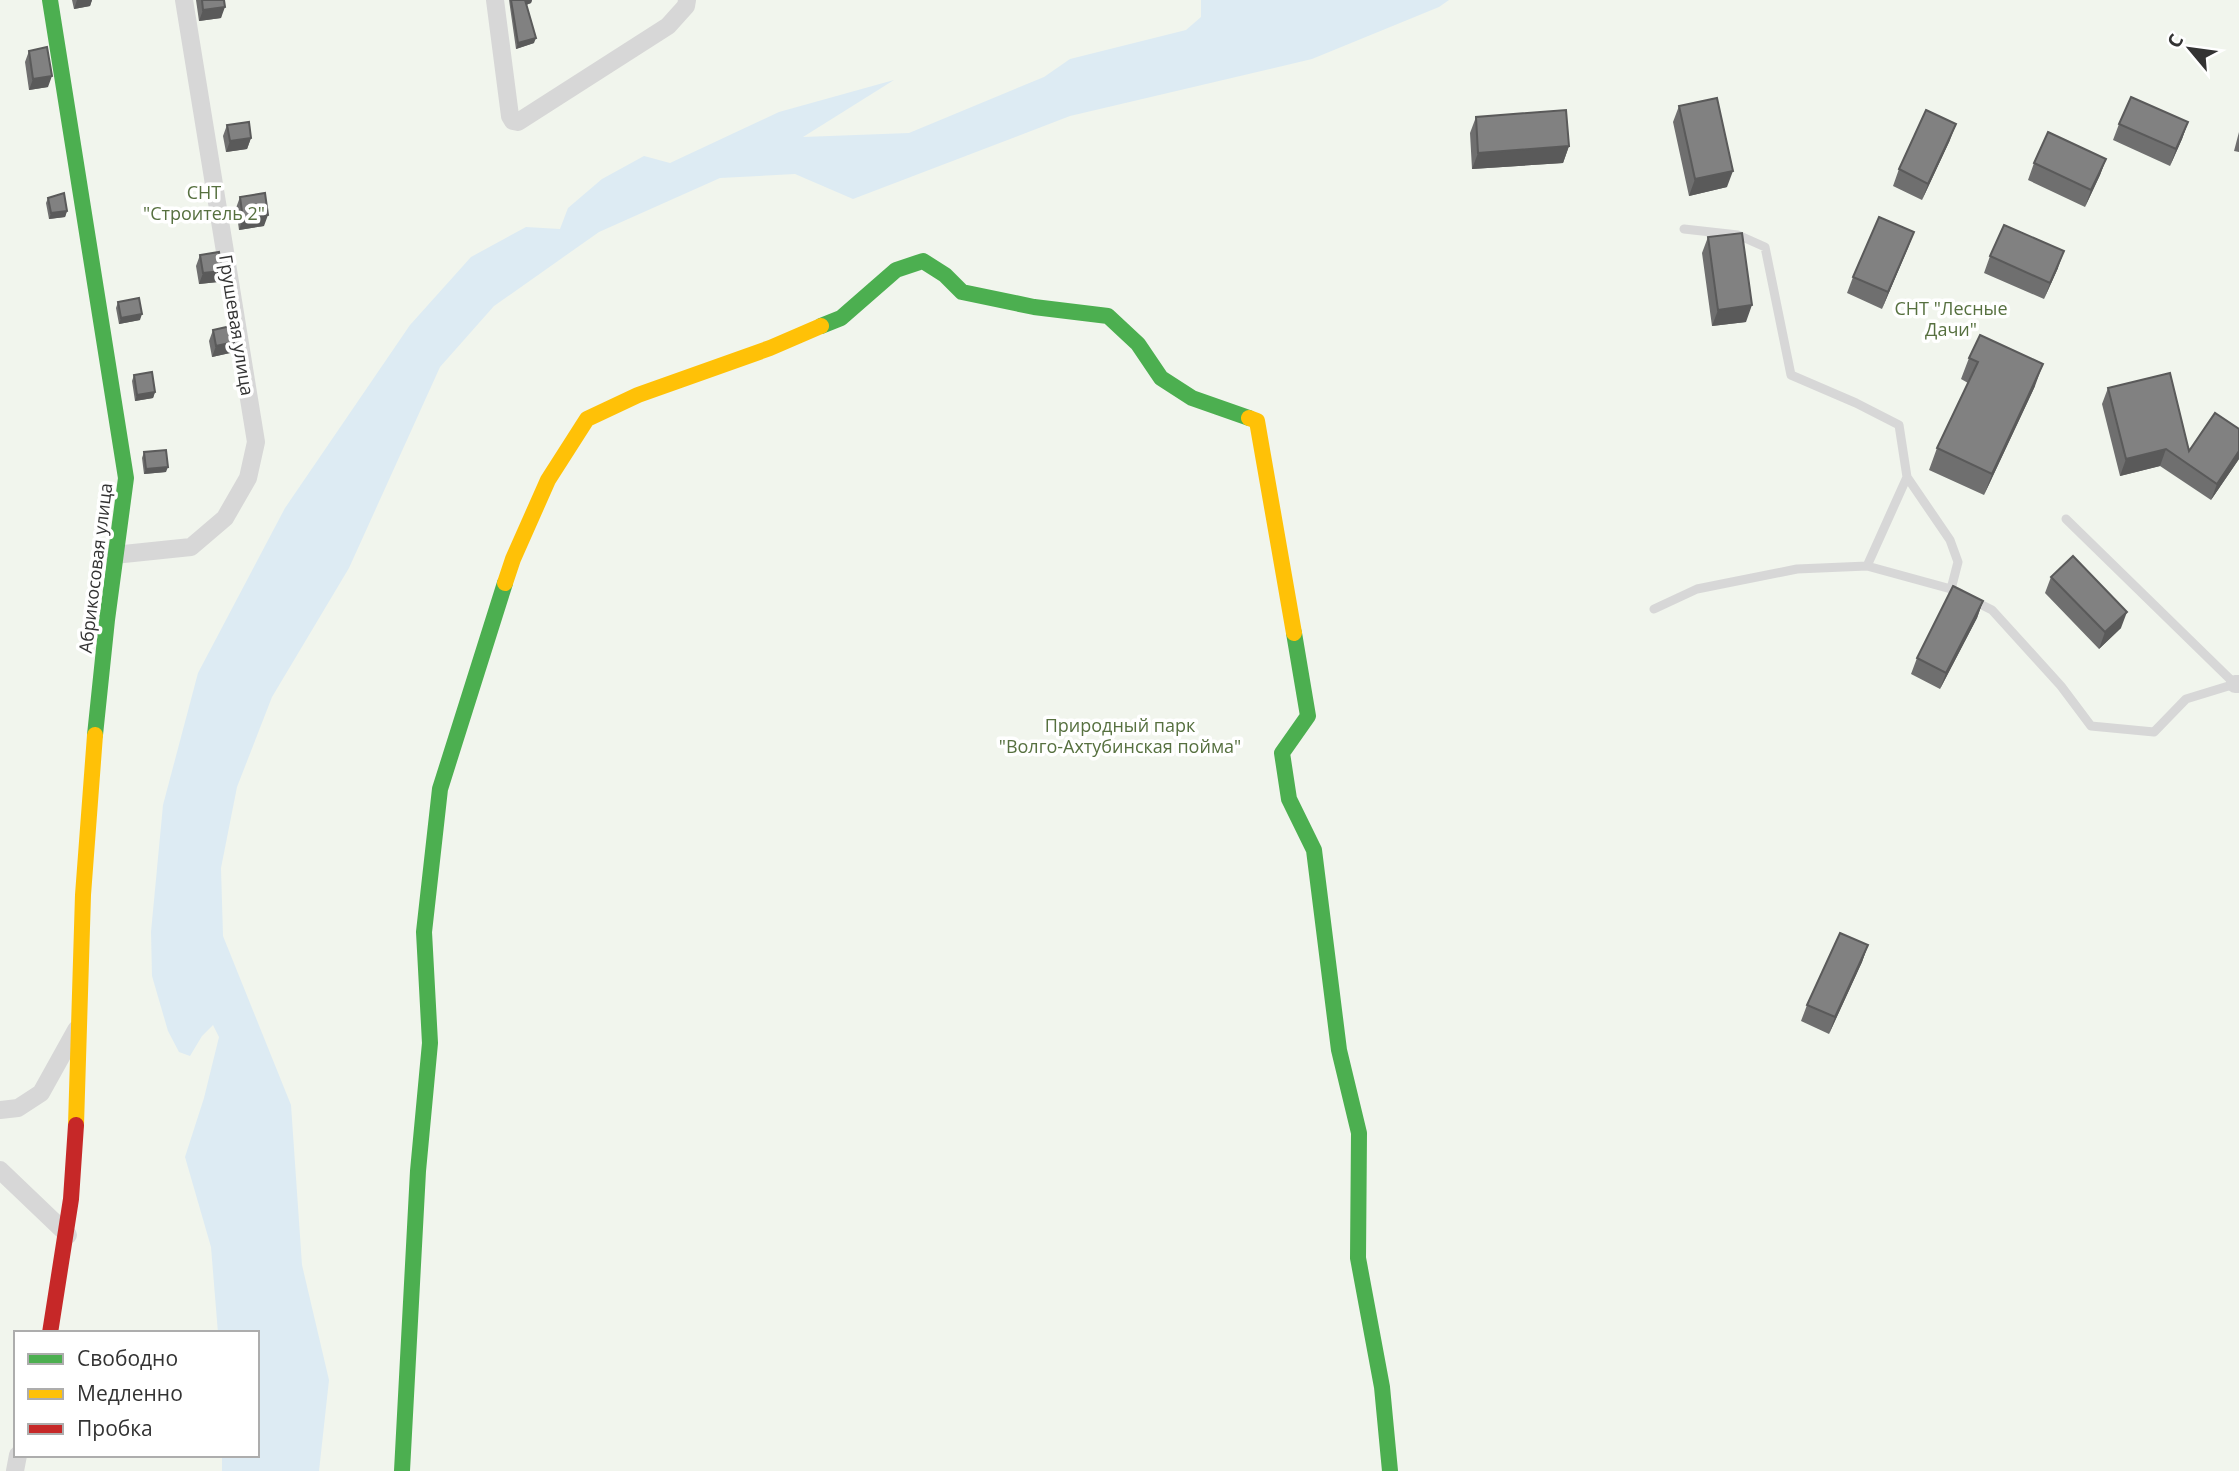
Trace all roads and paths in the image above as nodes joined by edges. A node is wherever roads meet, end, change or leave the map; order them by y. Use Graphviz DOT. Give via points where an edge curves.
graph roads {
  1 [pos="50,0"];
  2 [pos="184,0"];
  3 [pos="495,0"];
  4 [pos="687,0"];
  5 [pos="1684,229"];
  6 [pos="1907,477"];
  7 [pos="2066,519"];
  8 [pos="114,555"];
  9 [pos="1867,566"];
  10 [pos="1951,589"];
  11 [pos="1654,609"];
  12 [pos="2237,684"];
  13 [pos="81,1020"];
  14 [pos="0,1110"];
  15 [pos="0,1170"];
  16 [pos="68,1235"];
  17 [pos="50,1331"];
  18 [pos="402,1471"];
  19 [pos="1390,1471"];
  1 -- 8 [label="street, Абрикосовая улица" via="125,478"];
  2 -- 8 [label="street, Грушевая улица" via="256,442 248,478 225,519 191,547"];
  3 -- 4 [label="street" via="510,116 518,122 668,26"];
  5 -- 6 [label="lane" via="1738,236 1765,247 1791,375 1899,425"];
  6 -- 9 [label="lane"];
  6 -- 10 [label="lane" via="1950,540 1958,562"];
  7 -- 12 [label="lane"];
  8 -- 13 [label="street, Абрикосовая улица" via="85,861"];
  9 -- 10 [label="lane"];
  9 -- 11 [label="lane" via="1797,569 1697,589"];
  10 -- 12 [label="lane" via="1992,610 2091,726 2154,732 2186,699"];
  13 -- 14 [label="street" via="41,1093 18,1108"];
  13 -- 16 [label="street, Абрикосовая улица"];
  15 -- 16 [label="street"];
  16 -- 17 [label="street, Абрикосовая улица"];
  18 -- 19 [label="street" via="429,1044 424,932 440,789 513,559 548,480 587,419 841,318 896,270 923,261 962,292 1108,316 1138,344 1161,378 1192,398 1258,421 1308,716 1282,754 1289,799 1314,850 1339,1050 1360,1133 1358,1258 1382,1387"];
}
